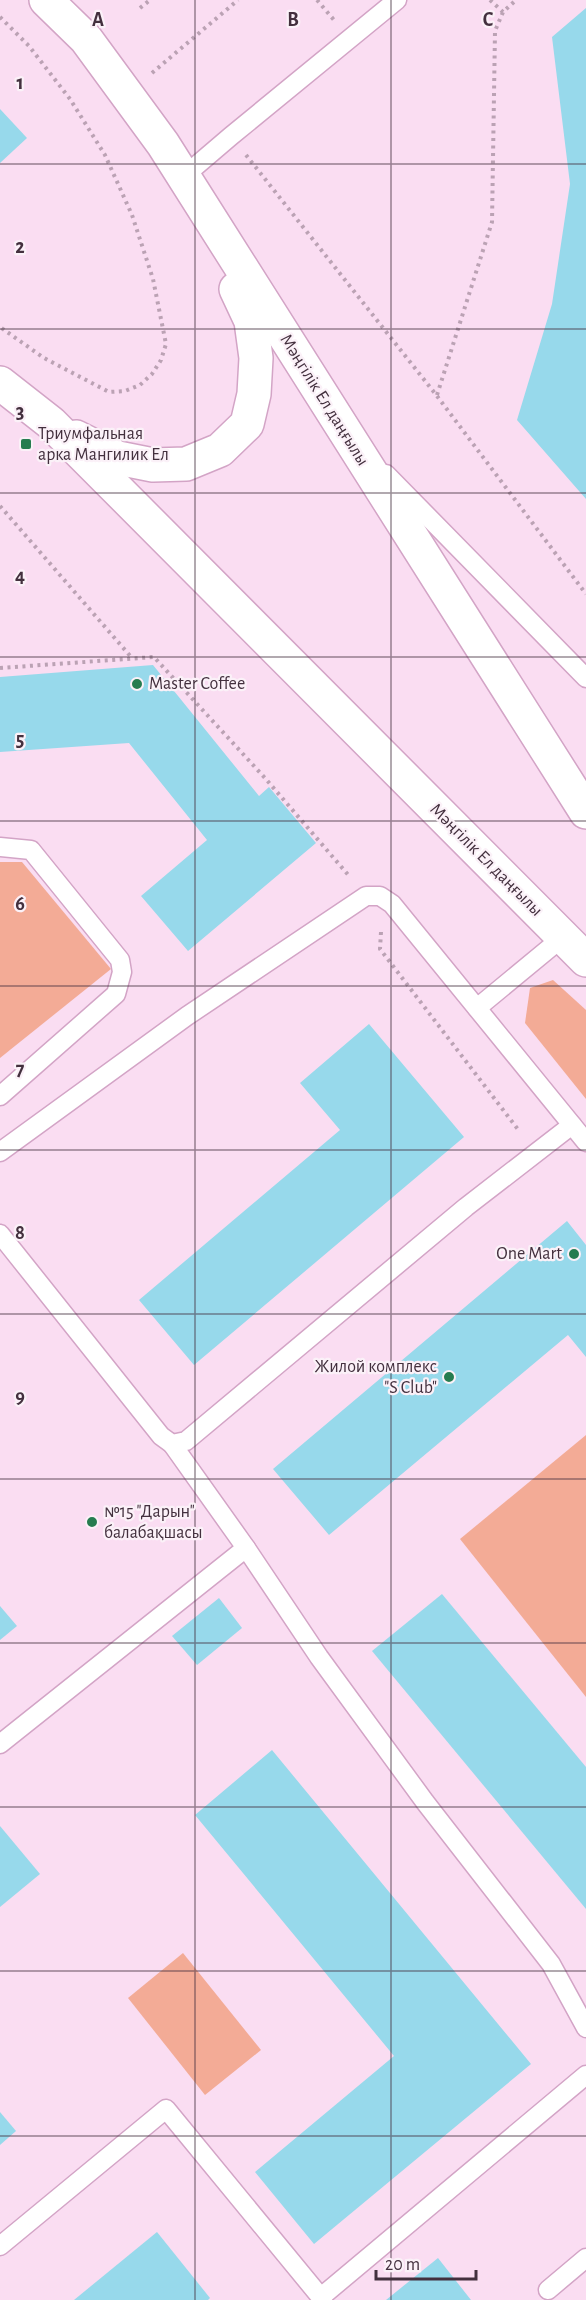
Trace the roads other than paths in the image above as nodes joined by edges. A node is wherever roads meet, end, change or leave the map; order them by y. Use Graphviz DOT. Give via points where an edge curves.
graph roads {
  1 [pos="46,0"];
  2 [pos="397,0"];
  3 [pos="183,177"];
  4 [pos="0,383"];
  5 [pos="51,423"];
  6 [pos="346,434"];
  7 [pos="586,678"];
  8 [pos="586,812"];
  9 [pos="0,847"];
  10 [pos="563,936"];
  11 [pos="586,960"];
  12 [pos="477,1008"];
  13 [pos="0,1096"];
  14 [pos="572,1125"];
  15 [pos="586,1142"];
  16 [pos="0,1152"];
  17 [pos="0,1234"];
  18 [pos="172,1444"];
  19 [pos="246,1548"];
  20 [pos="0,1744"];
  21 [pos="586,2028"];
  22 [pos="586,2075"];
  23 [pos="0,2246"];
  24 [pos="586,2258"];
  25 [pos="548,2290"];
  26 [pos="322,2299"];
  1 -- 3 [label="main road, Мәңгілік Ел даңғылы" via="86,39"];
  2 -- 3 [label="lane"];
  3 -- 5 [label="main road" via="251,321 256,358 247,424 220,450 186,464 153,465 118,458"];
  3 -- 6 [label="main road, Мәңгілік Ел даңғылы"];
  4 -- 5 [label="main road, Мәңгілік Ел даңғылы"];
  5 -- 10 [label="main road, Мәңгілік Ел даңғылы"];
  6 -- 7 [label="lane"];
  6 -- 8 [label="main road, Мәңгілік Ел даңғылы"];
  9 -- 13 [label="lane" via="31,850 120,960 122,972 116,994"];
  10 -- 11 [label="main road, Мәңгілік Ел даңғылы"];
  10 -- 12 [label="lane"];
  12 -- 14 [label="lane"];
  12 -- 16 [label="lane" via="392,904 380,896 366,896 187,1016"];
  14 -- 15 [label="lane"];
  14 -- 18 [label="lane" via="466,1207 186,1441"];
  17 -- 18 [label="lane" via="161,1436"];
  18 -- 19 [label="lane"];
  19 -- 20 [label="lane"];
  19 -- 21 [label="lane" via="319,1658 550,1964"];
  22 -- 26 [label="lane"];
  23 -- 26 [label="lane" via="166,2109"];
  24 -- 25 [label="lane"];
}
